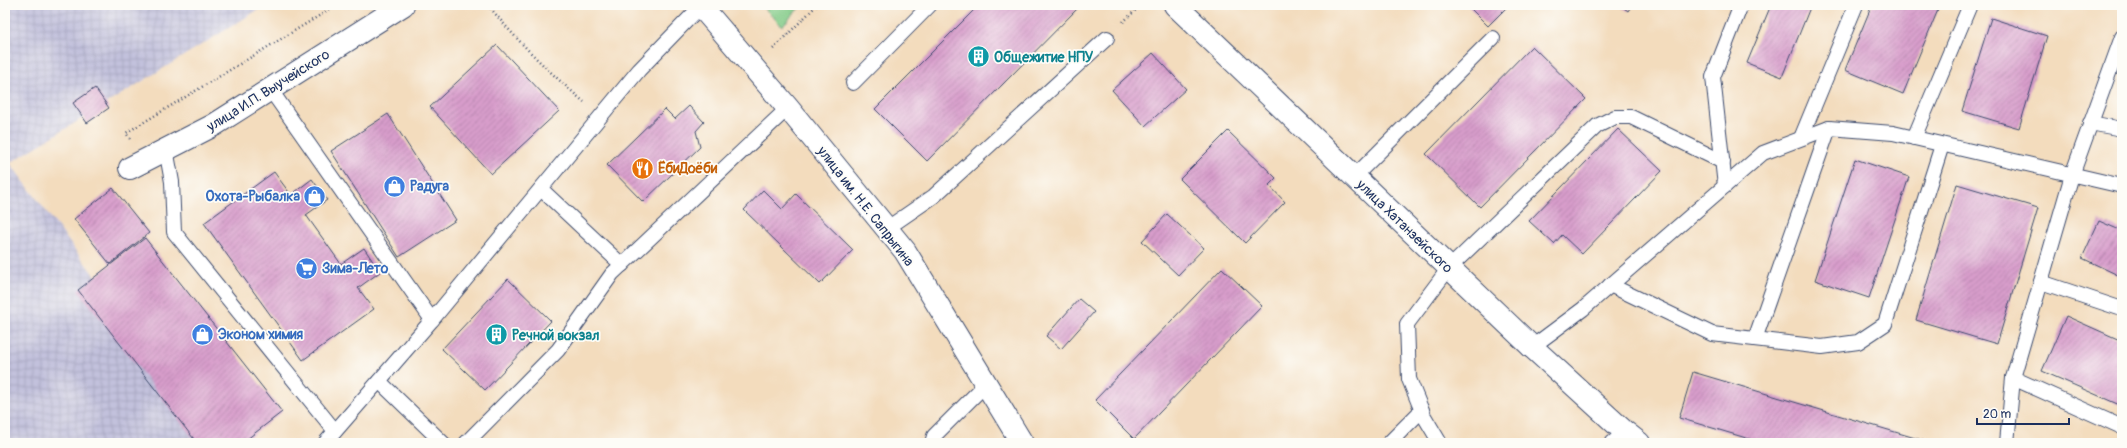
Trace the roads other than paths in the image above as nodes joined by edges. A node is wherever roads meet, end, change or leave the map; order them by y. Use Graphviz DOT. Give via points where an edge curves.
graph roads {
  1 [pos="403,5"];
  2 [pos="700,5"];
  3 [pos="930,5"];
  4 [pos="1741,5"];
  5 [pos="1856,5"];
  6 [pos="1970,5"];
  7 [pos="1185,8"];
  8 [pos="2122,37"];
  9 [pos="1107,38"];
  10 [pos="1493,38"];
  11 [pos="853,83"];
  12 [pos="270,89"];
  13 [pos="788,108"];
  14 [pos="2090,123"];
  15 [pos="1829,128"];
  16 [pos="2122,129"];
  17 [pos="1802,138"];
  18 [pos="1914,138"];
  19 [pos="1942,145"];
  20 [pos="166,149"];
  21 [pos="1722,162"];
  22 [pos="137,164"];
  23 [pos="2072,174"];
  24 [pos="1354,177"];
  25 [pos="1725,186"];
  26 [pos="2122,186"];
  27 [pos="541,189"];
  28 [pos="886,229"];
  29 [pos="622,265"];
  30 [pos="1449,268"];
  31 [pos="2041,282"];
  32 [pos="1610,285"];
  33 [pos="2122,309"];
  34 [pos="432,320"];
  35 [pos="1755,339"];
  36 [pos="1532,347"];
  37 [pos="2013,378"];
  38 [pos="380,381"];
  39 [pos="987,383"];
  40 [pos="1422,410"];
  41 [pos="2122,427"];
  42 [pos="335,431"];
  43 [pos="1626,439"];
  44 [pos="930,441"];
  45 [pos="325,443"];
  46 [pos="443,443"];
  47 [pos="466,443"];
  48 [pos="1022,443"];
  49 [pos="1389,443"];
  50 [pos="1440,443"];
  51 [pos="2007,443"];
  1 -- 12 [label="street, улица И.П. Выучейского"];
  2 -- 13 [label="street, улица им. Н.Е. Сапрыгина"];
  2 -- 27 [label="lane" via="639,70"];
  3 -- 11 [label="lane"];
  4 -- 21 [label="lane" via="1713,77"];
  5 -- 17 [label="lane"];
  6 -- 18 [label="lane"];
  7 -- 24 [label="street, улица Хатанзейского"];
  8 -- 14 [label="lane"];
  9 -- 28 [label="lane" via="934,196"];
  10 -- 24 [label="lane"];
  12 -- 20 [label="street, улица И.П. Выучейского" via="214,125"];
  12 -- 34 [label="lane"];
  13 -- 28 [label="street, улица им. Н.Е. Сапрыгина"];
  13 -- 29 [label="lane"];
  14 -- 16 [label="lane"];
  14 -- 23 [label="lane"];
  15 -- 17 [label="lane"];
  15 -- 18 [label="lane" via="1893,133"];
  15 -- 35 [label="lane"];
  17 -- 25 [label="lane" via="1763,153"];
  18 -- 19 [label="lane"];
  19 -- 23 [label="lane"];
  19 -- 35 [label="lane" via="1885,324 1858,342 1822,347"];
  20 -- 22 [label="street, улица И.П. Выучейского"];
  20 -- 42 [label="lane" via="172,182 174,232"];
  21 -- 25 [label="lane"];
  21 -- 30 [label="lane" via="1631,117 1615,117 1597,126"];
  23 -- 26 [label="lane"];
  23 -- 31 [label="lane"];
  24 -- 30 [label="street, улица Хатанзейского"];
  25 -- 32 [label="lane"];
  27 -- 29 [label="lane"];
  27 -- 34 [label="lane"];
  28 -- 39 [label="street, улица им. Н.Е. Сапрыгина" via="904,252"];
  29 -- 47 [label="lane" via="612,274 558,350"];
  30 -- 36 [label="street, улица Хатанзейского"];
  30 -- 40 [label="lane" via="1407,324 1409,379"];
  31 -- 33 [label="lane"];
  31 -- 37 [label="lane"];
  32 -- 35 [label="lane" via="1712,334"];
  32 -- 36 [label="lane"];
  34 -- 38 [label="lane"];
  36 -- 43 [label="street, улица Хатанзейского"];
  37 -- 41 [label="lane"];
  37 -- 51 [label="lane"];
  38 -- 42 [label="lane"];
  38 -- 46 [label="lane"];
  39 -- 44 [label="lane"];
  39 -- 48 [label="street, улица им. Н.Е. Сапрыгина"];
  40 -- 49 [label="lane"];
  40 -- 50 [label="lane"];
  42 -- 45 [label="lane"];
}
